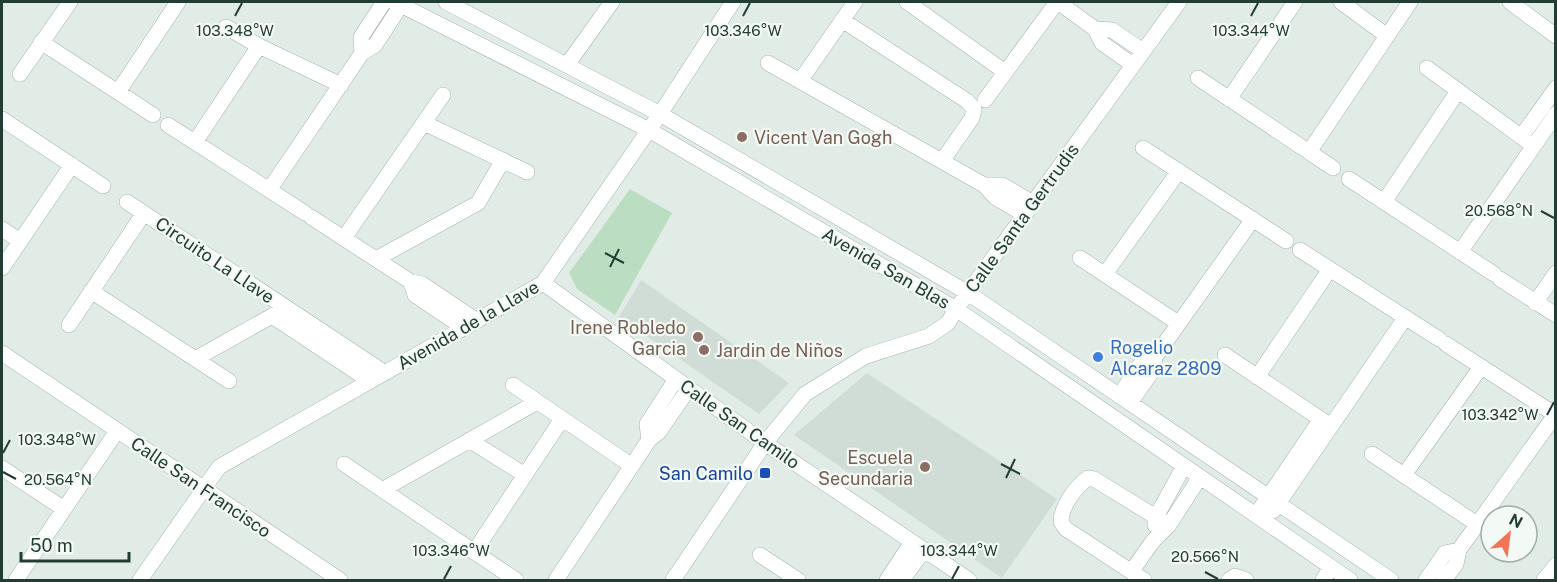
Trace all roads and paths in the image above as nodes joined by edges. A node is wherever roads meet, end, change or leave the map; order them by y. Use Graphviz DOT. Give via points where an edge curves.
graph roads {
  1 [pos="70,2"];
  2 [pos="384,2"];
  3 [pos="400,2"];
  4 [pos="446,2"];
  5 [pos="612,2"];
  6 [pos="733,2"];
  7 [pos="855,2"];
  8 [pos="1057,2"];
  9 [pos="1179,2"];
  10 [pos="1295,2"];
  11 [pos="1341,2"];
  12 [pos="1410,2"];
  13 [pos="1510,2"];
  14 [pos="172,3"];
  15 [pos="912,3"];
  16 [pos="842,20"];
  17 [pos="226,27"];
  18 [pos="1095,29"];
  19 [pos="1387,36"];
  20 [pos="1556,36"];
  21 [pos="41,42"];
  22 [pos="259,46"];
  23 [pos="1143,51"];
  24 [pos="362,53"];
  25 [pos="768,63"];
  26 [pos="567,65"];
  27 [pos="1133,65"];
  28 [pos="1427,68"];
  29 [pos="1005,72"];
  30 [pos="20,74"];
  31 [pos="1198,78"];
  32 [pos="800,81"];
  33 [pos="341,85"];
  34 [pos="1556,88"];
  35 [pos="1458,91"];
  36 [pos="118,92"];
  37 [pos="444,95"];
  38 [pos="1229,99"];
  39 [pos="985,100"];
  40 [pos="660,114"];
  41 [pos="1556,114"];
  42 [pos="153,115"];
  43 [pos="2,119"];
  44 [pos="424,123"];
  45 [pos="168,124"];
  46 [pos="649,130"];
  47 [pos="1527,141"];
  48 [pos="195,142"];
  49 [pos="1143,148"];
  50 [pos="1309,152"];
  51 [pos="503,160"];
  52 [pos="942,161"];
  53 [pos="72,165"];
  54 [pos="1333,168"];
  55 [pos="1179,171"];
  56 [pos="527,172"];
  57 [pos="1349,179"];
  58 [pos="103,186"];
  59 [pos="269,190"];
  60 [pos="127,202"];
  61 [pos="1383,202"];
  62 [pos="1029,209"];
  63 [pos="144,213"];
  64 [pos="1252,219"];
  65 [pos="8,237"];
  66 [pos="344,238"];
  67 [pos="1286,241"];
  68 [pos="1300,250"];
  69 [pos="1460,252"];
  70 [pos="1080,258"];
  71 [pos="376,260"];
  72 [pos="2,268"];
  73 [pos="1330,269"];
  74 [pos="1556,273"];
  75 [pos="1105,274"];
  76 [pos="543,283"];
  77 [pos="91,291"];
  78 [pos="968,293"];
  79 [pos="1535,303"];
  80 [pos="286,308"];
  81 [pos="956,309"];
  82 [pos="1556,315"];
  83 [pos="272,316"];
  84 [pos="1405,318"];
  85 [pos="471,324"];
  86 [pos="1178,324"];
  87 [pos="69,325"];
  88 [pos="2,353"];
  89 [pos="1225,355"];
  90 [pos="195,359"];
  91 [pos="1481,367"];
  92 [pos="385,373"];
  93 [pos="1257,376"];
  94 [pos="229,381"];
  95 [pos="370,381"];
  96 [pos="682,383"];
  97 [pos="513,386"];
  98 [pos="1125,400"];
  99 [pos="537,402"];
  100 [pos="1555,415"];
  101 [pos="562,419"];
  102 [pos="1326,423"];
  103 [pos="117,431"];
  104 [pos="469,440"];
  105 [pos="765,443"];
  106 [pos="1372,454"];
  107 [pos="344,464"];
  108 [pos="632,466"];
  109 [pos="1184,466"];
  110 [pos="2,470"];
  111 [pos="525,475"];
  112 [pos="1404,475"];
  113 [pos="1200,477"];
  114 [pos="204,489"];
  115 [pos="382,490"];
  116 [pos="1273,500"];
  117 [pos="64,509"];
  118 [pos="1261,519"];
  119 [pos="1163,521"];
  120 [pos="1477,524"];
  121 [pos="918,546"];
  122 [pos="1459,550"];
  123 [pos="474,552"];
  124 [pos="760,555"];
  125 [pos="1556,564"];
  126 [pos="1327,574"];
  127 [pos="1137,576"];
  128 [pos="794,579"];
  129 [pos="16,580"];
  130 [pos="140,580"];
  131 [pos="340,580"];
  132 [pos="516,580"];
  133 [pos="556,580"];
  134 [pos="673,580"];
  135 [pos="887,580"];
  136 [pos="902,580"];
  137 [pos="969,580"];
  138 [pos="1229,580"];
  139 [pos="1246,580"];
  140 [pos="1347,580"];
  141 [pos="1390,580"];
  142 [pos="1426,580"];
  143 [pos="1444,580"];
  144 [pos="1544,580"];
  1 -- 21 [label="street"];
  2 -- 24 [label="street" via="361,37"];
  3 -- 24 [label="street" via="375,45"];
  3 -- 46 [label="street, Avenida San Blas"];
  4 -- 26 [label="street, Avenida San Blas"];
  5 -- 26 [label="street"];
  6 -- 40 [label="street, Avenida de la Llave"];
  7 -- 16 [label="street"];
  8 -- 18 [label="street"];
  8 -- 29 [label="street"];
  9 -- 23 [label="street, Calle Santa Gertrudis"];
  10 -- 38 [label="street"];
  11 -- 19 [label="street"];
  12 -- 19 [label="street"];
  13 -- 20 [label="street"];
  14 -- 36 [label="street"];
  15 -- 29 [label="street"];
  16 -- 32 [label="street"];
  16 -- 52 [label="street" via="974,109 972,118"];
  17 -- 22 [label="street"];
  18 -- 23 [label="street" via="1112,30"];
  18 -- 27 [label="street" via="1102,43"];
  19 -- 50 [label="street"];
  21 -- 30 [label="street"];
  21 -- 36 [label="street"];
  22 -- 33 [label="street"];
  22 -- 48 [label="street"];
  23 -- 27 [label="street, Calle Santa Gertrudis"];
  24 -- 33 [label="street"];
  25 -- 32 [label="street"];
  26 -- 40 [label="street, Avenida San Blas"];
  27 -- 62 [label="street, Calle Santa Gertrudis"];
  28 -- 35 [label="street"];
  29 -- 39 [label="street"];
  31 -- 38 [label="street"];
  32 -- 52 [label="street"];
  33 -- 59 [label="street"];
  34 -- 47 [label="street"];
  35 -- 47 [label="street"];
  35 -- 61 [label="street"];
  36 -- 42 [label="street"];
  37 -- 44 [label="street"];
  38 -- 50 [label="street"];
  40 -- 46 [label="street, Avenida de la Llave"];
  40 -- 78 [label="street, Avenida San Blas"];
  41 -- 47 [label="street"];
  43 -- 53 [label="street"];
  44 -- 51 [label="street"];
  44 -- 66 [label="street"];
  45 -- 48 [label="street"];
  46 -- 76 [label="street, Avenida de la Llave"];
  46 -- 81 [label="street, Avenida San Blas"];
  47 -- 69 [label="street"];
  48 -- 59 [label="street"];
  49 -- 55 [label="street"];
  50 -- 54 [label="street"];
  51 -- 56 [label="street"];
  51 -- 71 [label="street" via="478,203"];
  52 -- 62 [label="street" via="984,185 1002,185"];
  53 -- 58 [label="street"];
  53 -- 65 [label="street"];
  55 -- 64 [label="street"];
  55 -- 75 [label="street"];
  57 -- 61 [label="street"];
  59 -- 66 [label="street"];
  60 -- 63 [label="street, Circuito La Llave"];
  61 -- 69 [label="street"];
  62 -- 78 [label="street, Calle Santa Gertrudis"];
  63 -- 77 [label="street, Circuito La Llave"];
  63 -- 80 [label="street, Circuito La Llave"];
  64 -- 67 [label="street"];
  64 -- 86 [label="street"];
  65 -- 72 [label="street"];
  66 -- 71 [label="street"];
  68 -- 73 [label="street"];
  69 -- 79 [label="street"];
  70 -- 75 [label="street"];
  71 -- 85 [label="street" via="411,282 422,284"];
  73 -- 84 [label="street"];
  73 -- 93 [label="street"];
  74 -- 79 [label="street"];
  75 -- 86 [label="street"];
  76 -- 85 [label="street, Avenida de la Llave"];
  76 -- 96 [label="street, Calle San Camilo"];
  77 -- 87 [label="street, Circuito La Llave"];
  77 -- 90 [label="street"];
  78 -- 81 [label="street, Calle Santa Gertrudis"];
  78 -- 98 [label="street, Avenida San Blas"];
  79 -- 82 [label="street"];
  80 -- 83 [label="street, Circuito La Llave"];
  80 -- 92 [label="street, Circuito La Llave"];
  81 -- 105 [label="street, Calle Santa Gertrudis" via="948,323 930,336 867,356 805,394"];
  81 -- 109 [label="street, Avenida San Blas"];
  83 -- 90 [label="street, Circuito La Llave"];
  83 -- 95 [label="street, Circuito La Llave"];
  84 -- 91 [label="street"];
  84 -- 102 [label="street"];
  85 -- 92 [label="street, Avenida de la Llave"];
  86 -- 98 [label="street" via="1155,357 1153,370"];
  88 -- 103 [label="street, Calle San Francisco"];
  89 -- 93 [label="street"];
  90 -- 94 [label="street"];
  91 -- 100 [label="street"];
  91 -- 112 [label="street"];
  92 -- 95 [label="street, Avenida de la Llave"];
  93 -- 102 [label="street"];
  95 -- 114 [label="street, Avenida de la Llave" via="219,467"];
  96 -- 105 [label="street, Calle San Camilo"];
  96 -- 108 [label="street" via="646,424 649,440"];
  97 -- 99 [label="street"];
  98 -- 116 [label="street, Avenida San Blas"];
  99 -- 101 [label="street"];
  99 -- 104 [label="street"];
  100 -- 120 [label="street"];
  101 -- 108 [label="street"];
  101 -- 111 [label="street"];
  102 -- 116 [label="street"];
  103 -- 114 [label="street, Calle San Francisco"];
  103 -- 117 [label="street"];
  104 -- 111 [label="street"];
  104 -- 115 [label="street"];
  105 -- 121 [label="street, Calle San Camilo"];
  105 -- 134 [label="street, Calle Santa Gertrudis"];
  106 -- 112 [label="street"];
  107 -- 115 [label="street"];
  108 -- 133 [label="street"];
  109 -- 113 [label="street, Avenida San Blas"];
  109 -- 119 [label="street"];
  110 -- 117 [label="street"];
  111 -- 123 [label="street"];
  112 -- 120 [label="street"];
  113 -- 118 [label="street, Avenida San Blas"];
  113 -- 119 [label="street"];
  114 -- 130 [label="street, Avenida de la Llave"];
  114 -- 131 [label="street, Calle San Francisco"];
  115 -- 123 [label="street"];
  116 -- 118 [label="street"];
  116 -- 141 [label="street, Avenida San Blas"];
  117 -- 129 [label="street"];
  118 -- 126 [label="street, Avenida San Blas"];
  119 -- 127 [label="street"];
  119 -- 127 [label="street" via="1088,478 1081,482 1061,513 1060,522 1066,529"];
  120 -- 122 [label="street"];
  121 -- 135 [label="street"];
  121 -- 136 [label="street"];
  121 -- 137 [label="street, Calle San Camilo"];
  122 -- 142 [label="street" via="1445,553"];
  122 -- 143 [label="street" via="1456,564"];
  123 -- 132 [label="street"];
  124 -- 128 [label="street"];
  125 -- 144 [label="street"];
  126 -- 140 [label="street, Avenida San Blas"];
  138 -- 139 [label="street" via="1235,576"];
}
